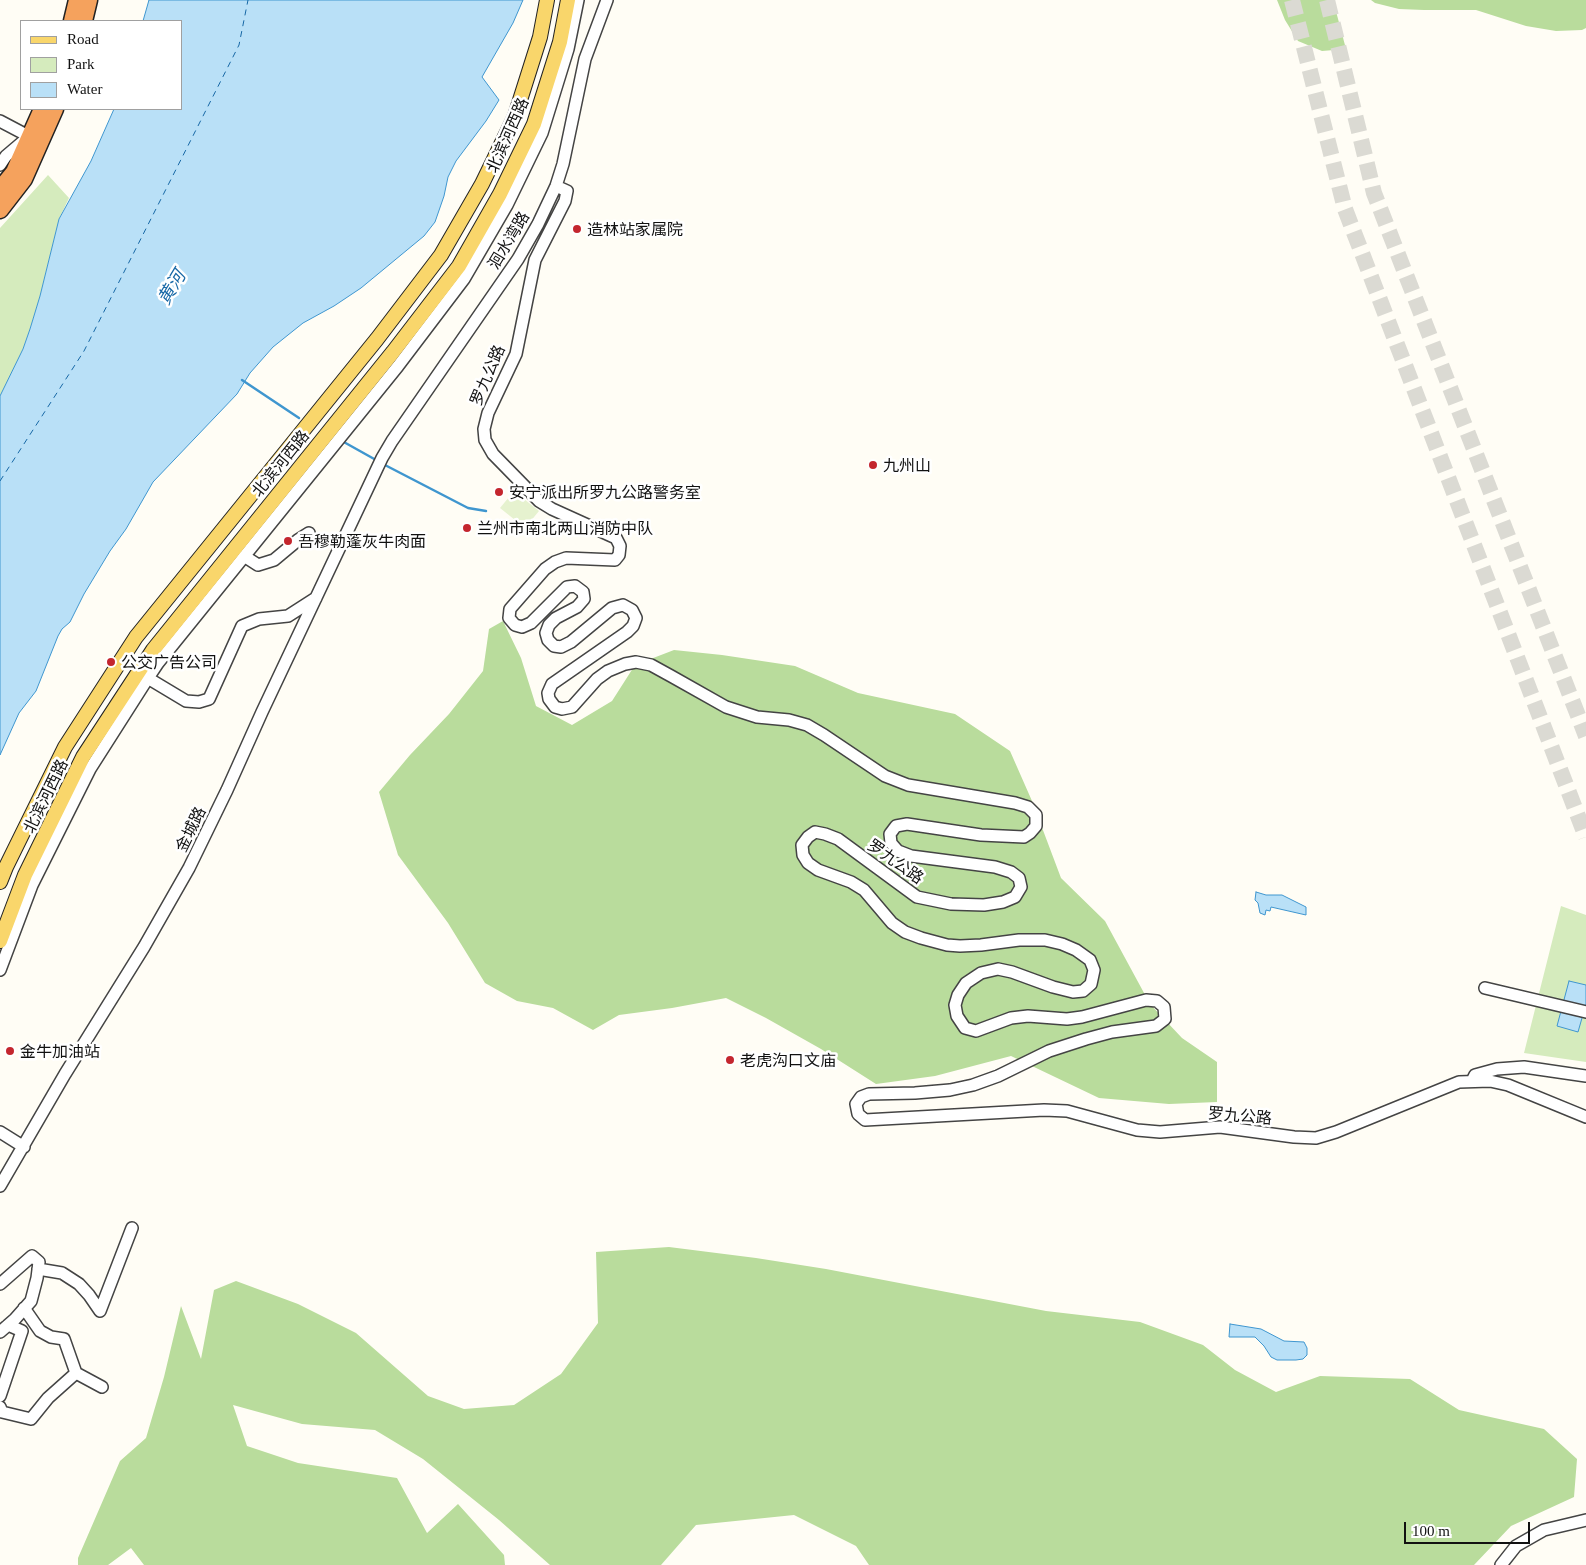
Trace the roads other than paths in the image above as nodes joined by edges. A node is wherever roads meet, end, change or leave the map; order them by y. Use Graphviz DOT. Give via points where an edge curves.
graph roads {
  1 [pos="77,0"];
  2 [pos="89,0"];
  3 [pos="547,0"];
  4 [pos="568,0"];
  5 [pos="578,0"];
  6 [pos="607,0"];
  7 [pos="72,20"];
  8 [pos="84,20"];
  9 [pos="42,110"];
  10 [pos="54,110"];
  11 [pos="0,121"];
  12 [pos="35,139"];
  13 [pos="0,165"];
  14 [pos="556,186"];
  15 [pos="0,189"];
  16 [pos="0,210"];
  17 [pos="377,470"];
  18 [pos="309,533"];
  19 [pos="244,556"];
  20 [pos="317,597"];
  21 [pos="143,675"];
  22 [pos="0,882"];
  23 [pos="0,941"];
  24 [pos="0,970"];
  25 [pos="1485,988"];
  26 [pos="1586,1012"];
  27 [pos="1586,1076"];
  28 [pos="1472,1081"];
  29 [pos="1586,1117"];
  30 [pos="0,1132"];
  31 [pos="24,1147"];
  32 [pos="0,1186"];
  33 [pos="132,1228"];
  34 [pos="38,1269"];
  35 [pos="0,1284"];
  36 [pos="24,1308"];
  37 [pos="4,1328"];
  38 [pos="76,1373"];
  39 [pos="102,1387"];
  40 [pos="0,1396"];
  41 [pos="0,1407"];
  42 [pos="1586,1520"];
  43 [pos="1501,1565"];
  1 -- 7 [label="highway"];
  2 -- 8 [label="highway"];
  3 -- 22 [label="main road, 北滨河西路" via="540,37 515,116 482,184 441,255 136,637 65,747"];
  4 -- 21 [label="main road, 北滨河西路" via="560,42 534,124 500,194 459,266 153,650"];
  5 -- 19 [label="street" via="568,49 542,133 507,205 464,279"];
  6 -- 14 [label="street, 洄水湾路" via="585,59"];
  9 -- 12 [label="highway"];
  10 -- 12 [label="highway"];
  11 -- 12 [label="street"];
  12 -- 13 [label="street" via="6,156"];
  12 -- 15 [label="highway"];
  12 -- 16 [label="highway" via="24,179"];
  14 -- 17 [label="street, 洄水湾路" via="518,259 392,441"];
  14 -- 28 [label="street, 罗九公路" via="567,192 536,260 516,354 488,413 485,440 493,454 539,501 616,538 620,546 619,555 614,560 566,558 555,562 510,609 510,618 515,625 522,627 531,623 566,587 575,586 583,592 584,599 549,625 546,633 554,646 561,647 571,642 612,608 623,606 632,610 636,618 627,632 552,684 549,699 555,707 572,706 608,671 636,662 651,665 726,707 757,717 789,720 807,726 885,776 908,785 1028,807 1036,815 1036,826 1024,837 981,835 907,824 896,826 890,834 898,850 911,856 1011,872 1019,878 1021,887 1014,897 1003,902 951,904 917,897 838,839 825,834 815,832 808,837 802,845 803,854 808,863 818,870 864,890 892,923 921,938 960,946 1045,940 1076,950 1090,960 1094,970 1091,984 1083,991 1053,987 1005,970 981,972 966,983 954,1005 956,1016 965,1028 976,1031 1011,1018 1028,1016 1082,1017 1146,1000 1157,1001 1164,1007 1166,1019 1156,1026 1086,1039 1049,1051 973,1085 915,1093 868,1094 860,1097 856,1104 858,1114 865,1120 1067,1111 1138,1130 1160,1132 1220,1127 1316,1138 1459,1082"];
  17 -- 20 [label="street, 金城路"];
  18 -- 19 [label="street" via="274,560 258,565"];
  19 -- 21 [label="street" via="158,663"];
  20 -- 21 [label="street" via="288,616 260,619 242,626 209,699 186,701"];
  20 -- 31 [label="street, 金城路" via="189,868"];
  21 -- 23 [label="main road, 北滨河西路" via="83,757 25,875"];
  21 -- 24 [label="street" via="90,768 32,885"];
  25 -- 26 [label="street"];
  27 -- 28 [label="street" via="1524,1067 1497,1068 1475,1075"];
  28 -- 29 [label="street, 罗九公路" via="1508,1085"];
  30 -- 31 [label="street"];
  31 -- 32 [label="street, 金城路"];
  33 -- 34 [label="street" via="100,1311 79,1284 62,1273"];
  34 -- 35 [label="street" via="39,1262 32,1256"];
  34 -- 36 [label="street" via="31,1301"];
  36 -- 37 [label="street"];
  36 -- 38 [label="street" via="40,1330 51,1337 64,1339"];
  37 -- 40 [label="street" via="22,1331"];
  38 -- 39 [label="street"];
  38 -- 41 [label="street" via="48,1398 31,1419 2,1412"];
  42 -- 43 [label="street" via="1544,1530 1516,1546"];
}
